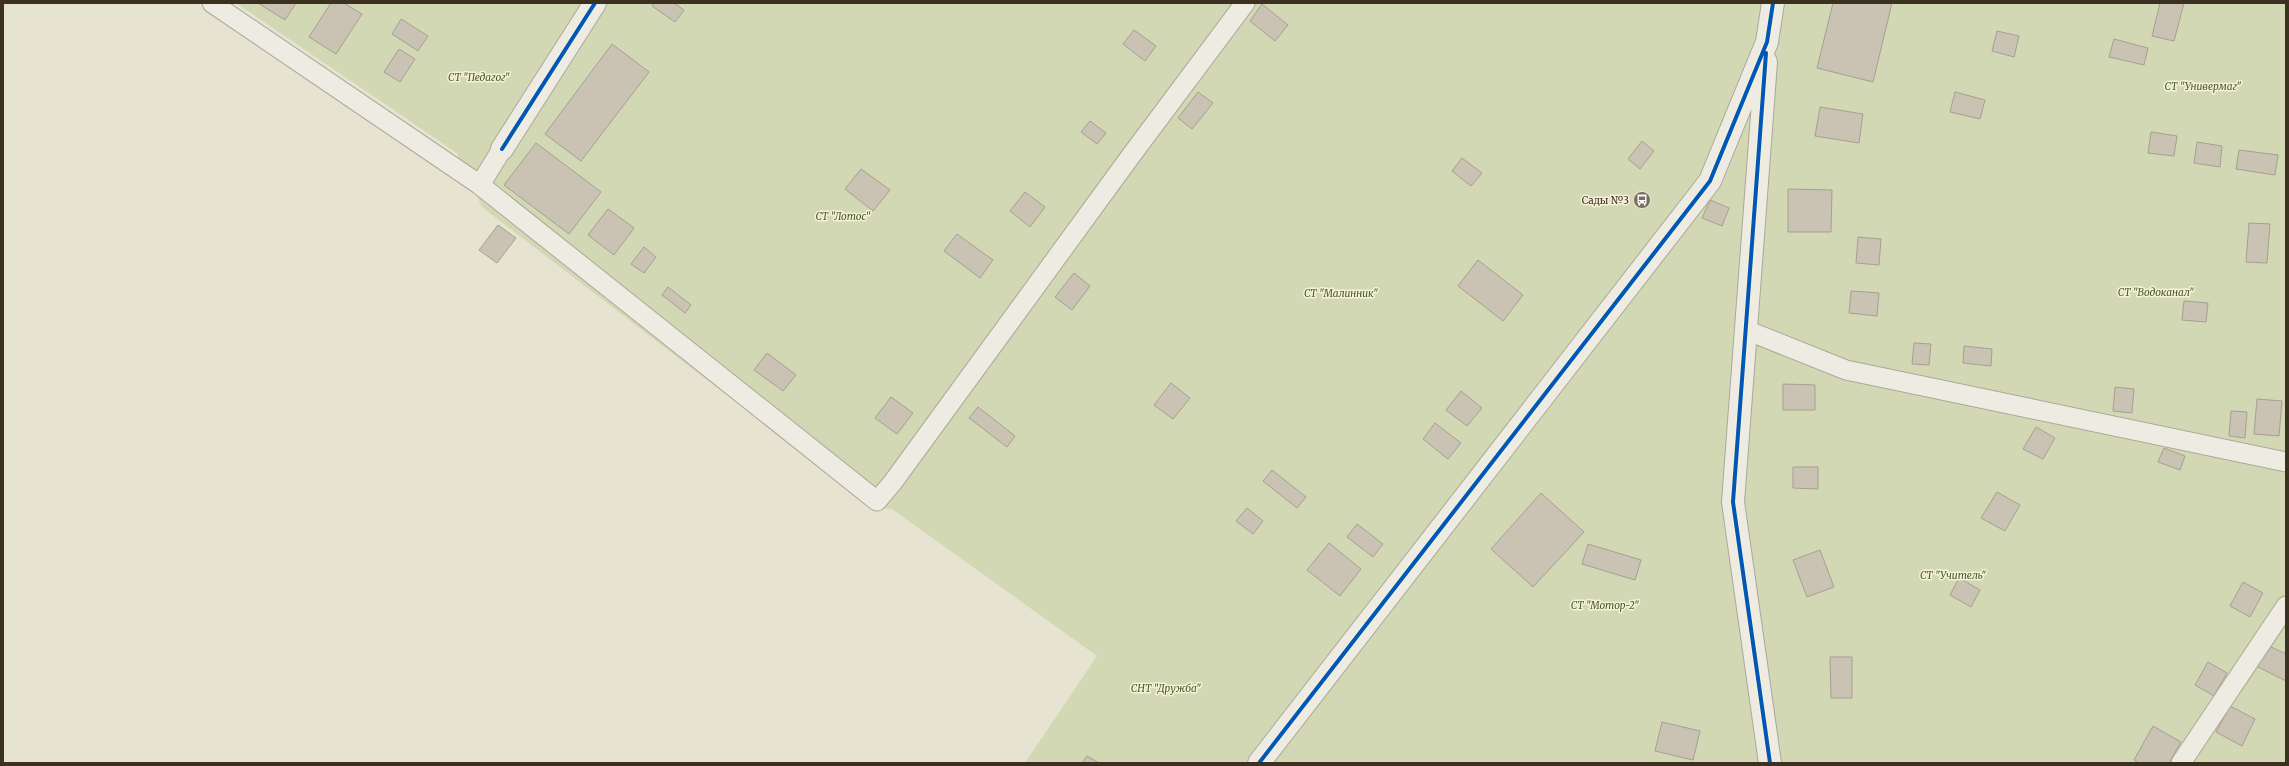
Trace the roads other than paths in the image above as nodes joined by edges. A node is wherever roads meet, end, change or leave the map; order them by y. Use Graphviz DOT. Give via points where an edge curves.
graph roads {
  1 [pos="212,3"];
  2 [pos="595,3"];
  3 [pos="1245,3"];
  4 [pos="1773,3"];
  5 [pos="1767,42"];
  6 [pos="502,149"];
  7 [pos="480,185"];
  8 [pos="1746,330"];
  9 [pos="2286,462"];
  10 [pos="2286,606"];
  11 [pos="1259,763"];
  12 [pos="1770,763"];
  13 [pos="2181,763"];
  1 -- 7 [label="lane"];
  2 -- 6 [label="street"];
  3 -- 7 [label="lane" via="1130,156 893,482 876,501"];
  4 -- 5 [label="street"];
  5 -- 8 [label="street"];
  5 -- 11 [label="street" via="1710,181"];
  6 -- 7 [label="lane"];
  8 -- 9 [label="lane" via="1846,370"];
  8 -- 12 [label="street" via="1733,502"];
  10 -- 13 [label="lane"];
}
